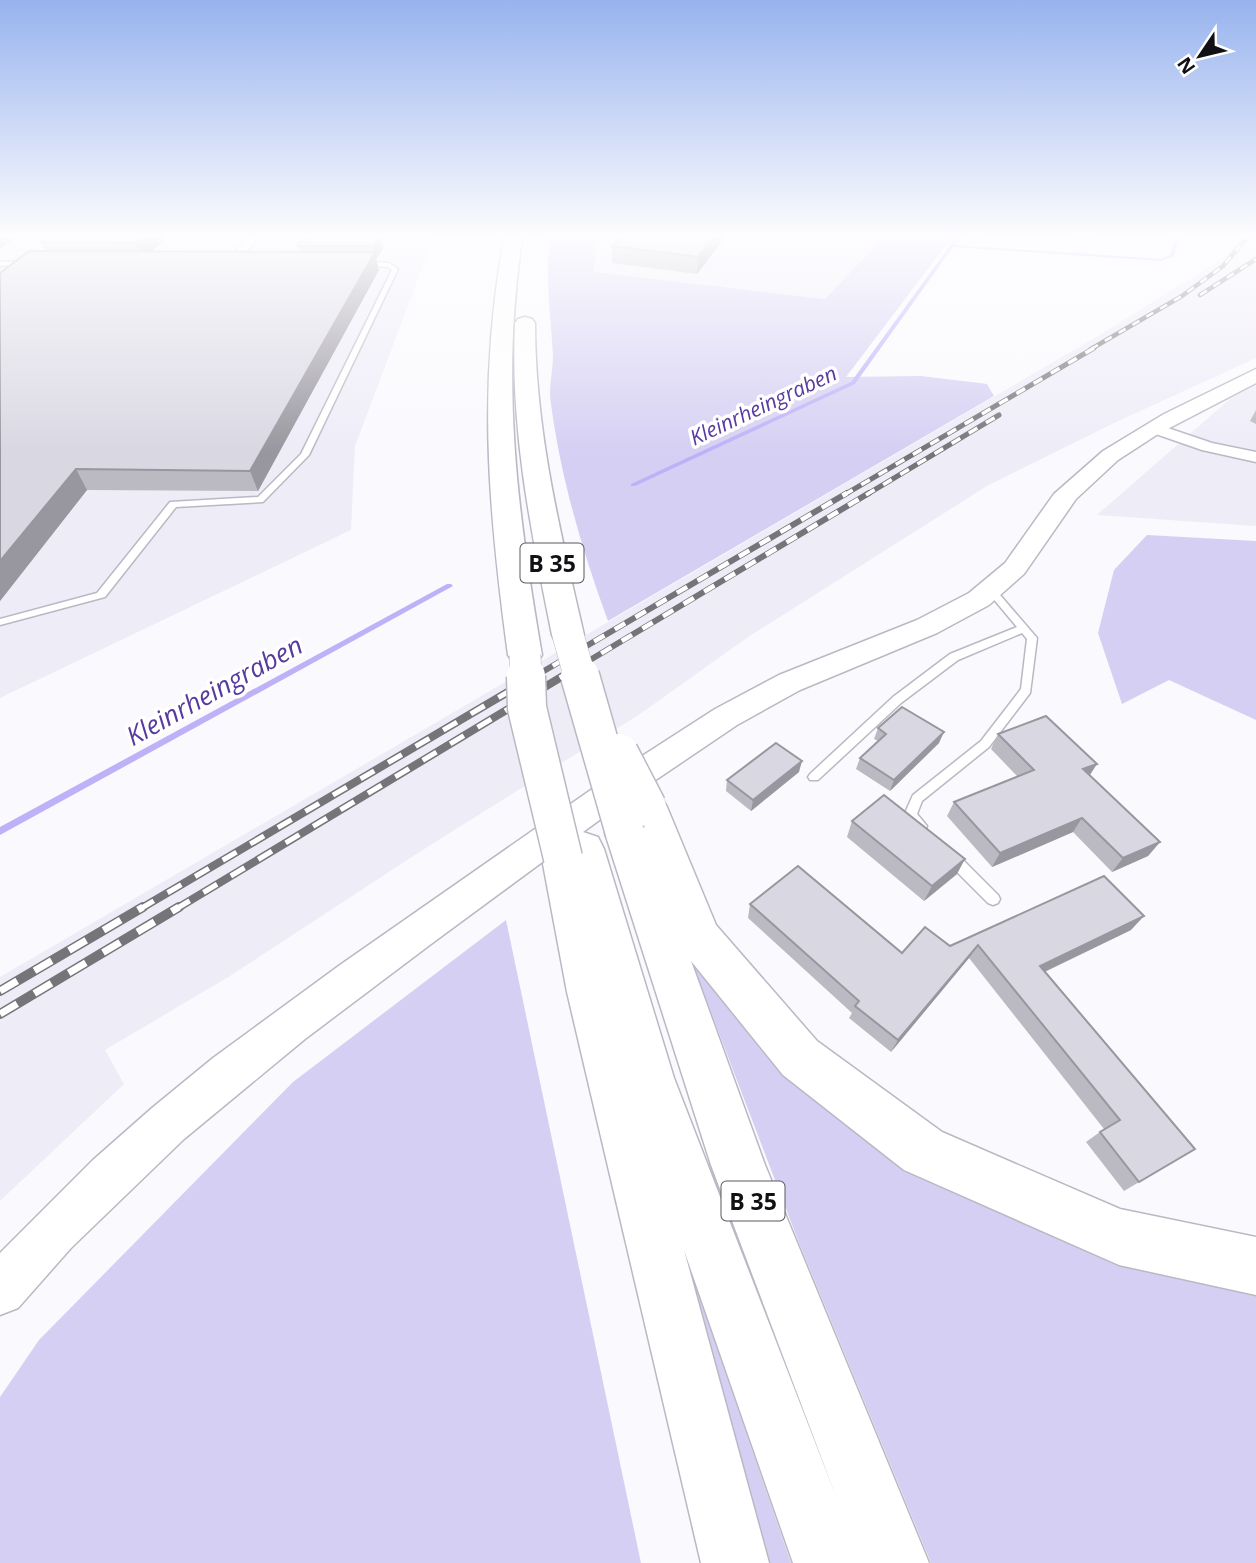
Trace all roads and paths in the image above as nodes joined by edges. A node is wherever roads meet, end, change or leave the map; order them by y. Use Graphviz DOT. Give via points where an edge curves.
graph roads {
  1 [pos="377,306"];
  2 [pos="503,306"];
  3 [pos="526,306"];
  4 [pos="1256,375"];
  5 [pos="1156,429"];
  6 [pos="1256,457"];
  7 [pos="991,590"];
  8 [pos="0,622"];
  9 [pos="1023,628"];
  10 [pos="814,777"];
  11 [pos="604,837"];
  12 [pos="993,899"];
  13 [pos="1256,1266"];
  14 [pos="0,1290"];
  15 [pos="735,1563"];
  16 [pos="827,1563"];
  17 [pos="895,1563"];
  1 -- 8 [label="lane" via="305,455 260,500 173,504 101,595"];
  2 -- 11 [label="highway, B 35, bridge" via="498,405 527,708"];
  3 -- 11 [label="highway, B 35, bridge" via="524,363 537,491 585,698"];
  4 -- 5 [label="main road"];
  5 -- 6 [label="street"];
  5 -- 7 [label="main road" via="1094,468 1052,513 1025,559"];
  7 -- 9 [label="lane"];
  7 -- 14 [label="main road" via="943,617 768,693 694,736 309,1008 202,1093 110,1173"];
  9 -- 10 [label="lane" via="954,656 897,700"];
  9 -- 12 [label="lane" via="1032,638 1026,690 985,744 917,798 910,815"];
  11 -- 13 [label="highway" via="699,937 800,1058 923,1151 1119,1237"];
  11 -- 15 [label="highway" via="590,992"];
  11 -- 16 [label="highway" via="649,1078"];
  11 -- 17 [label="highway, B 35"];
}
